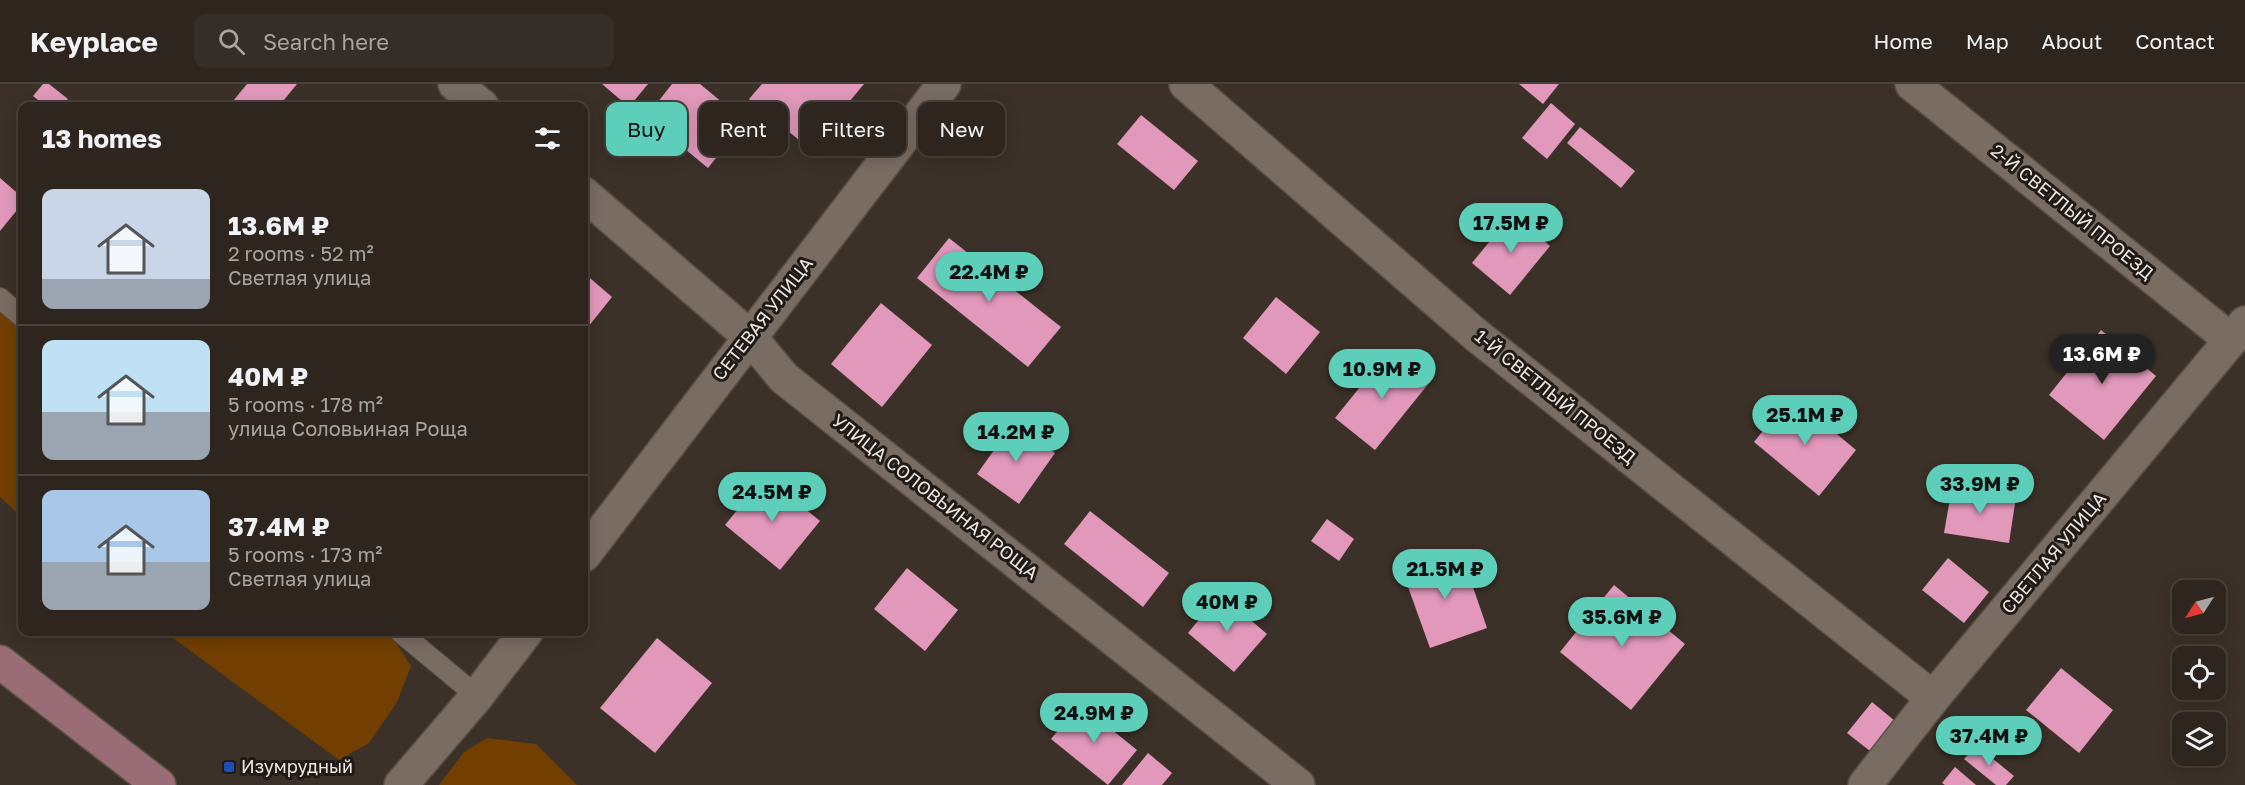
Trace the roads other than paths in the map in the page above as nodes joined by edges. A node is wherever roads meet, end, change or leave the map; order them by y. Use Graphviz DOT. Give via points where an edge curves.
graph roads {
  1 [pos="455,84"];
  2 [pos="944,84"];
  3 [pos="1186,84"];
  4 [pos="1912,84"];
  5 [pos="477,102"];
  6 [pos="588,197"];
  7 [pos="0,298"];
  8 [pos="18,314"];
  9 [pos="2238,331"];
  10 [pos="749,336"];
  11 [pos="588,550"];
  12 [pos="405,636"];
  13 [pos="523,636"];
  14 [pos="1,665"];
  15 [pos="477,696"];
  16 [pos="1933,698"];
  17 [pos="159,785"];
  18 [pos="401,785"];
  19 [pos="1298,785"];
  20 [pos="1865,785"];
  1 -- 5 [label="street"];
  2 -- 10 [label="street, СЕТЕВАЯ УЛИЦА"];
  3 -- 16 [label="street, 1-Й СВЕТЛЫЙ ПРОЕЗД" via="1476,335"];
  4 -- 9 [label="street, 2-Й СВЕТЛЫЙ ПРОЕЗД"];
  6 -- 10 [label="street, УЛИЦА СОЛОВЬИНАЯ РОЩА"];
  7 -- 8 [label="lane"];
  9 -- 16 [label="street, СВЕТЛАЯ УЛИЦА"];
  10 -- 11 [label="street, СЕТЕВАЯ УЛИЦА"];
  10 -- 19 [label="street, УЛИЦА СОЛОВЬИНАЯ РОЩА" via="784,378"];
  12 -- 15 [label="lane"];
  13 -- 15 [label="street"];
  14 -- 17 [label="main road"];
  15 -- 18 [label="street"];
  16 -- 20 [label="street, СВЕТЛАЯ УЛИЦА"];
}
